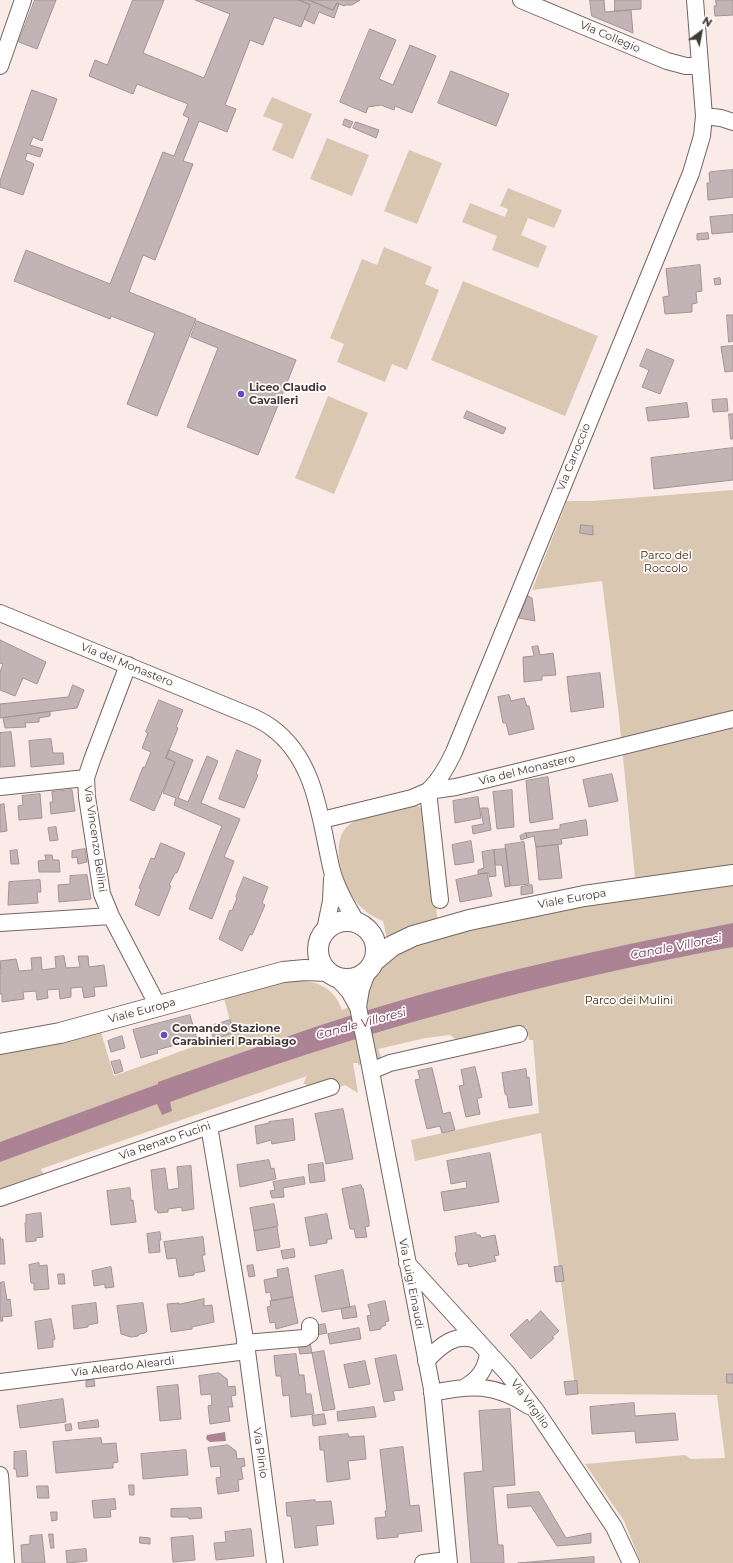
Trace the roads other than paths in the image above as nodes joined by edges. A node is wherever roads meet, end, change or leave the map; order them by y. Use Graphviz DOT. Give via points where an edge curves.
graph roads {
  1 [pos="23,0"];
  2 [pos="521,0"];
  3 [pos="695,0"];
  4 [pos="0,66"];
  5 [pos="700,66"];
  6 [pos="704,116"];
  7 [pos="733,122"];
  8 [pos="0,613"];
  9 [pos="128,666"];
  10 [pos="733,720"];
  11 [pos="86,778"];
  12 [pos="0,787"];
  13 [pos="428,791"];
  14 [pos="322,820"];
  15 [pos="332,872"];
  16 [pos="733,875"];
  17 [pos="440,900"];
  18 [pos="111,916"];
  19 [pos="0,924"];
  20 [pos="362,926"];
  21 [pos="322,935"];
  22 [pos="413,936"];
  23 [pos="371,966"];
  24 [pos="283,972"];
  25 [pos="331,974"];
  26 [pos="158,1006"];
  27 [pos="358,1008"];
  28 [pos="519,1034"];
  29 [pos="0,1044"];
  30 [pos="370,1063"];
  31 [pos="331,1087"];
  32 [pos="208,1126"];
  33 [pos="0,1198"];
  34 [pos="406,1262"];
  35 [pos="310,1326"];
  36 [pos="246,1347"];
  37 [pos="483,1347"];
  38 [pos="426,1361"];
  39 [pos="0,1382"];
  40 [pos="465,1387"];
  41 [pos="432,1393"];
  42 [pos="537,1412"];
  43 [pos="0,1474"];
  44 [pos="449,1562"];
  45 [pos="6,1563"];
  46 [pos="275,1563"];
  47 [pos="423,1563"];
  48 [pos="631,1563"];
  1 -- 4 [label="street"];
  2 -- 5 [label="street, Via Collegio" via="667,60 686,66"];
  3 -- 5 [label="street, Via Carroccio"];
  5 -- 6 [label="street, Via Carroccio"];
  6 -- 7 [label="street"];
  6 -- 13 [label="street, Via Carroccio" via="702,136 691,173 505,628 444,774"];
  8 -- 9 [label="street, Via del Monastero"];
  9 -- 11 [label="street, Via Vincenzo Bellini"];
  9 -- 14 [label="street, Via del Monastero" via="253,717 272,728 288,743 303,765"];
  10 -- 13 [label="street, Via del Monastero" via="456,787"];
  11 -- 12 [label="street"];
  11 -- 18 [label="street, Via Vincenzo Bellini" via="102,894"];
  13 -- 14 [label="street, Via del Monastero" via="412,798"];
  13 -- 17 [label="street"];
  14 -- 15 [label="street, Via del Monastero"];
  15 -- 20 [label="street" via="343,898"];
  15 -- 21 [label="street" via="331,901"];
  16 -- 22 [label="street, Viale Europa" via="584,896 469,920"];
  18 -- 19 [label="street"];
  18 -- 26 [label="street, Via Vincenzo Bellini"];
  20 -- 21 [label="street, Viale Europa" via="346,921 335,923"];
  20 -- 22 [label="street, Viale Europa" via="389,934"];
  20 -- 23 [label="street" via="374,938 376,950"];
  21 -- 24 [label="street, Viale Europa" via="303,958"];
  21 -- 25 [label="street" via="317,951 320,962"];
  22 -- 23 [label="street, Viale Europa" via="392,946"];
  23 -- 25 [label="street, Viale Europa" via="358,977 347,979"];
  23 -- 27 [label="street, Via Luigi Einaudi" via="361,988"];
  24 -- 25 [label="street, Viale Europa" via="305,970"];
  24 -- 26 [label="street, Viale Europa"];
  25 -- 27 [label="street, Via Luigi Einaudi" via="349,991"];
  26 -- 29 [label="street, Viale Europa" via="60,1033"];
  27 -- 30 [label="street, Via Luigi Einaudi"];
  28 -- 30 [label="street" via="394,1062"];
  30 -- 34 [label="street, Via Luigi Einaudi"];
  31 -- 32 [label="street, Via Renato Fucini"];
  32 -- 33 [label="street, Via Renato Fucini"];
  32 -- 36 [label="street, Via Plinio"];
  34 -- 37 [label="street, Via Virgilio"];
  34 -- 38 [label="street, Via Luigi Einaudi"];
  35 -- 36 [label="street" via="310,1334 304,1338"];
  36 -- 39 [label="street, Via Aleardo Aleardi"];
  36 -- 46 [label="street, Via Plinio"];
  37 -- 38 [label="street" via="465,1337 452,1339"];
  37 -- 40 [label="street" via="485,1365 482,1372"];
  37 -- 42 [label="street, Via Virgilio"];
  38 -- 41 [label="street, Via Luigi Einaudi"];
  40 -- 41 [label="street"];
  40 -- 42 [label="street" via="476,1386 502,1392"];
  41 -- 44 [label="street, Via Luigi Einaudi"];
  42 -- 48 [label="street, Via Virgilio" via="614,1527"];
  43 -- 45 [label="street"];
  44 -- 47 [label="street"];
}
